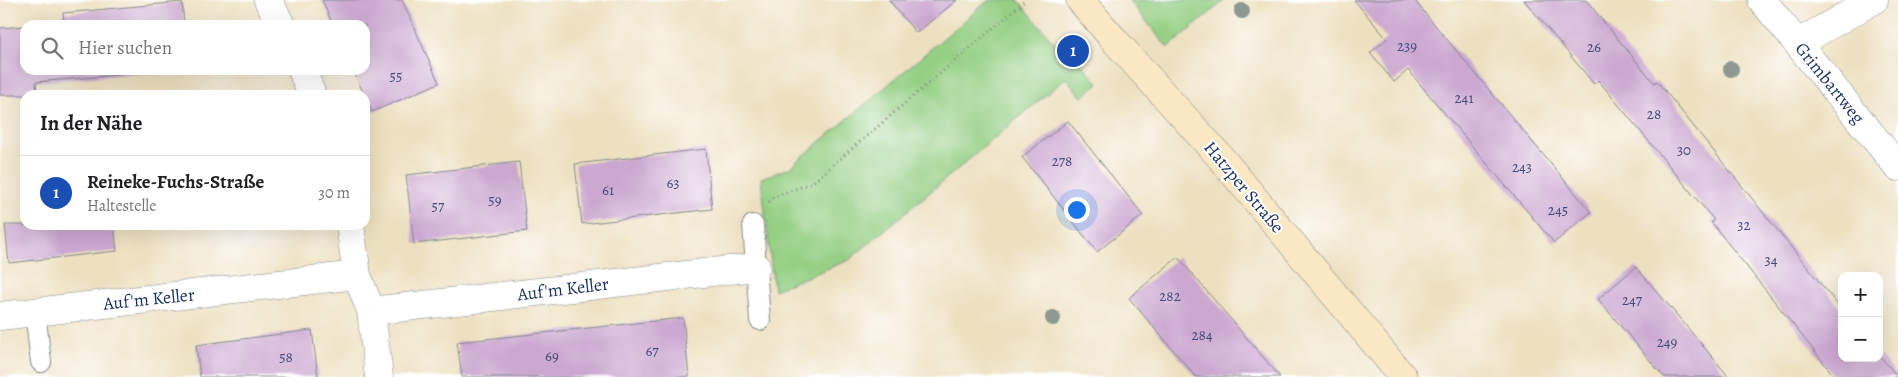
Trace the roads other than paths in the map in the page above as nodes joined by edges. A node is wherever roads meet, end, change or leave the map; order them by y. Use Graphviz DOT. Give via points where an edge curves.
graph roads {
  1 [pos="268,0"];
  2 [pos="1080,0"];
  3 [pos="1762,0"];
  4 [pos="1874,0"];
  5 [pos="278,20"];
  6 [pos="1798,43"];
  7 [pos="304,75"];
  8 [pos="310,90"];
  9 [pos="1898,167"];
  10 [pos="753,225"];
  11 [pos="351,230"];
  12 [pos="756,267"];
  13 [pos="357,275"];
  14 [pos="35,312"];
  15 [pos="371,312"];
  16 [pos="0,316"];
  17 [pos="760,320"];
  18 [pos="41,362"];
  19 [pos="379,377"];
  20 [pos="1403,377"];
  1 -- 5 [label="street"];
  2 -- 20 [label="main road, Hatzper Straße" via="1221,158"];
  3 -- 6 [label="street, Grimbartweg"];
  4 -- 6 [label="street"];
  6 -- 9 [label="street, Grimbartweg"];
  7 -- 8 [label="street"];
  10 -- 12 [label="lane"];
  11 -- 13 [label="street"];
  12 -- 15 [label="street, Auf'm Keller"];
  12 -- 17 [label="lane"];
  13 -- 14 [label="street, Auf'm Keller"];
  13 -- 15 [label="street"];
  14 -- 16 [label="street, Auf'm Keller"];
  14 -- 18 [label="lane"];
  15 -- 19 [label="street"];
}
